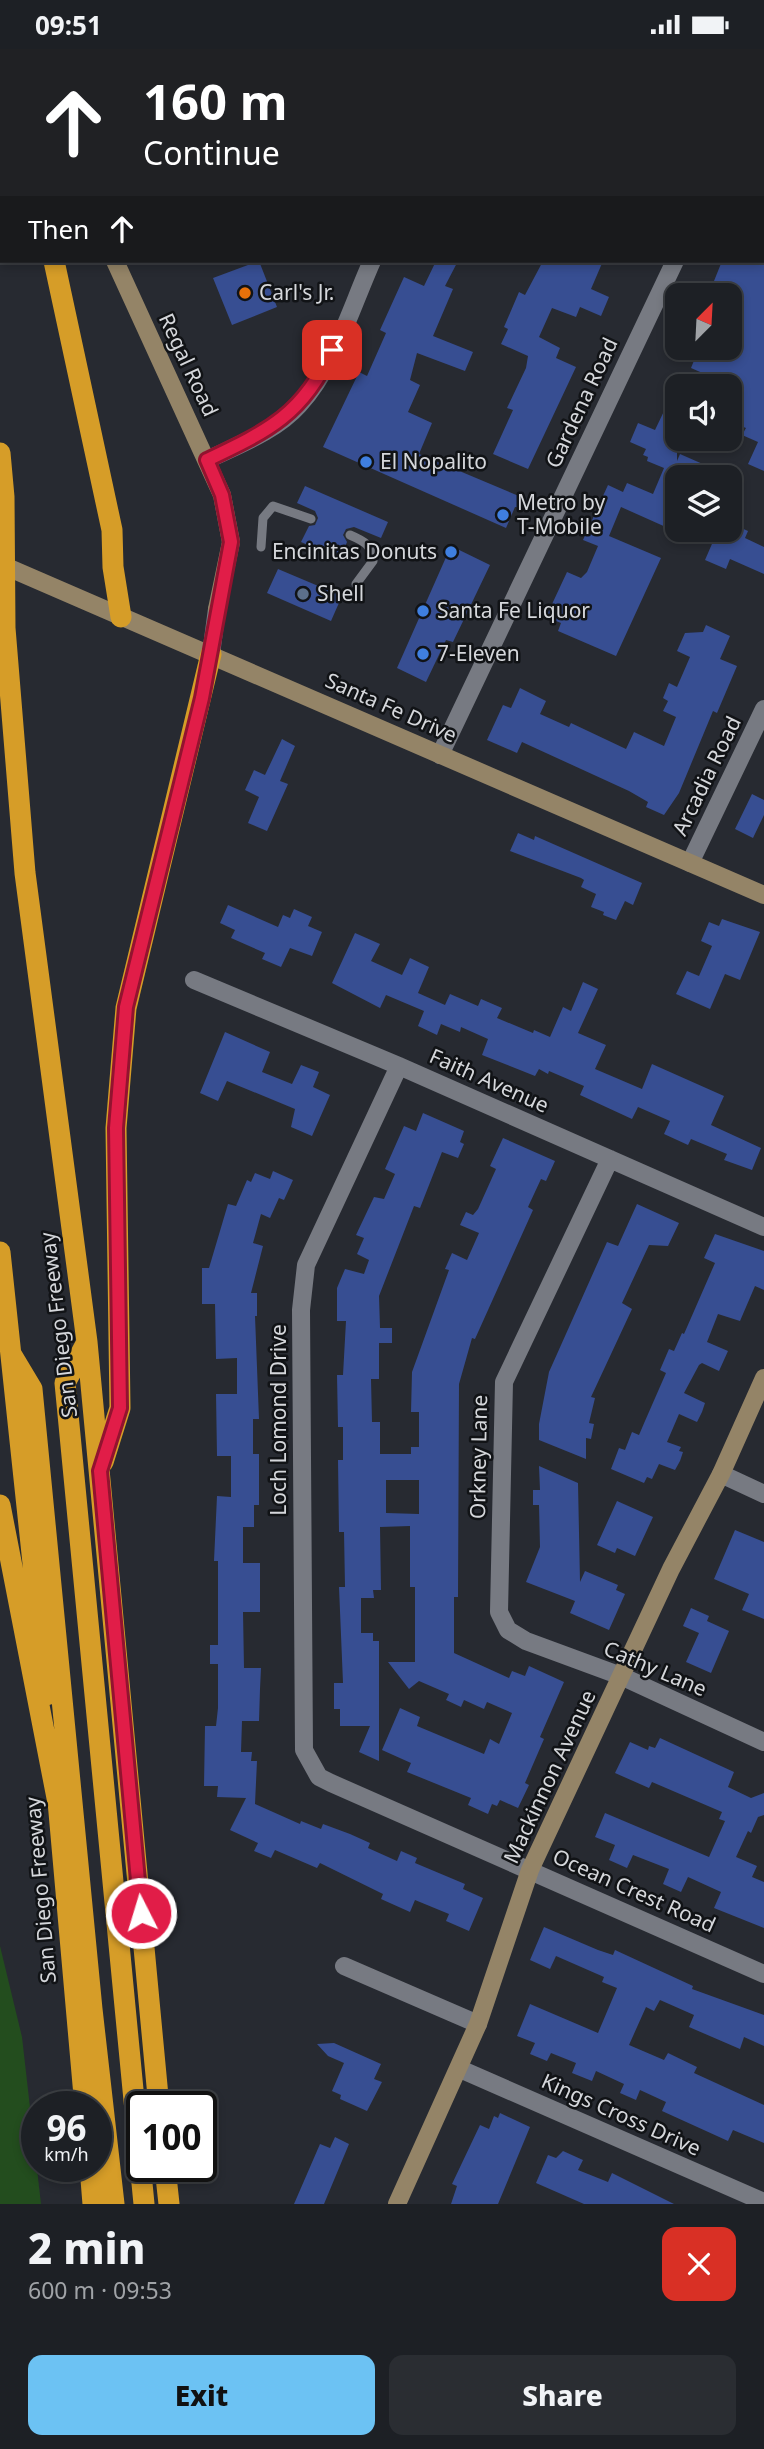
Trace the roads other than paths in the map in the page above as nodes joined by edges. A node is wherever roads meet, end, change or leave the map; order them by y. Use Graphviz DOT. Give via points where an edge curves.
graph roads {
  1 [pos="54,263"];
  2 [pos="116,263"];
  3 [pos="371,263"];
  4 [pos="674,263"];
  5 [pos="0,453"];
  6 [pos="207,460"];
  7 [pos="312,519"];
  8 [pos="350,535"];
  9 [pos="261,547"];
  10 [pos="0,564"];
  11 [pos="355,584"];
  12 [pos="121,617"];
  13 [pos="211,654"];
  14 [pos="764,709"];
  15 [pos="440,755"];
  16 [pos="690,863"];
  17 [pos="764,895"];
  18 [pos="194,980"];
  19 [pos="399,1066"];
  20 [pos="610,1159"];
  21 [pos="764,1227"];
  22 [pos="0,1252"];
  23 [pos="87,1342"];
  24 [pos="11,1355"];
  25 [pos="764,1378"];
  26 [pos="100,1471"];
  27 [pos="721,1474"];
  28 [pos="764,1494"];
  29 [pos="0,1505"];
  30 [pos="526,1641"];
  31 [pos="621,1676"];
  32 [pos="764,1742"];
  33 [pos="331,1783"];
  34 [pos="58,1804"];
  35 [pos="530,1870"];
  36 [pos="344,1966"];
  37 [pos="764,1974"];
  38 [pos="478,2024"];
  39 [pos="460,2069"];
  40 [pos="84,2091"];
  41 [pos="158,2091"];
  42 [pos="91,2182"];
  43 [pos="167,2182"];
  44 [pos="399,2202"];
  45 [pos="764,2202"];
  46 [pos="93,2204"];
  47 [pos="114,2204"];
  48 [pos="144,2204"];
  49 [pos="169,2204"];
  1 -- 12 [label="highway" via="112,530"];
  2 -- 6 [label="street, Regal Road"];
  3 -- 6 [label="street" via="322,372 299,406 271,427"];
  4 -- 15 [label="street, Gardena Road"];
  5 -- 23 [label="highway, San Diego Freeway" via="5,628 25,873"];
  6 -- 13 [label="street, Regal Road" via="231,532"];
  7 -- 9 [label="lane" via="273,506 263,518"];
  8 -- 11 [label="lane" via="366,542 372,551 373,561"];
  10 -- 12 [label="street, Santa Fe Drive"];
  12 -- 13 [label="street, Santa Fe Drive"];
  13 -- 15 [label="street, Santa Fe Drive"];
  13 -- 26 [label="highway" via="126,1007 116,1128 120,1408"];
  14 -- 16 [label="street, Arcadia Road"];
  15 -- 16 [label="street, Santa Fe Drive"];
  16 -- 17 [label="street, Santa Fe Drive"];
  18 -- 19 [label="street, Faith Avenue"];
  19 -- 20 [label="street, Faith Avenue"];
  19 -- 33 [label="street, Loch Lomond Drive" via="306,1265 301,1310 304,1750 319,1777"];
  20 -- 21 [label="street, Faith Avenue"];
  20 -- 30 [label="street, Orkney Lane" via="504,1382 499,1612 508,1630"];
  22 -- 24 [label="highway, San Diego Freeway"];
  23 -- 26 [label="highway, San Diego Freeway"];
  23 -- 48 [label="highway" via="65,1383"];
  24 -- 34 [label="highway, San Diego Freeway"];
  24 -- 47 [label="highway" via="32,1389"];
  25 -- 27 [label="street, Mackinnon Avenue"];
  26 -- 41 [label="highway, San Diego Freeway"];
  27 -- 28 [label="street"];
  27 -- 31 [label="street, Mackinnon Avenue"];
  29 -- 34 [label="highway"];
  30 -- 31 [label="street, Cathy Lane"];
  31 -- 32 [label="street, Cathy Lane"];
  31 -- 35 [label="street, Mackinnon Avenue"];
  33 -- 35 [label="street, Ocean Crest Road"];
  34 -- 40 [label="highway, San Diego Freeway"];
  35 -- 37 [label="street, Ocean Crest Road"];
  35 -- 38 [label="street, Mackinnon Avenue"];
  36 -- 38 [label="street"];
  38 -- 39 [label="street, Mackinnon Avenue"];
  39 -- 44 [label="street, Mackinnon Avenue"];
  39 -- 45 [label="street, Kings Cross Drive"];
  42 -- 46 [label="highway"];
  43 -- 49 [label="highway"];
}
